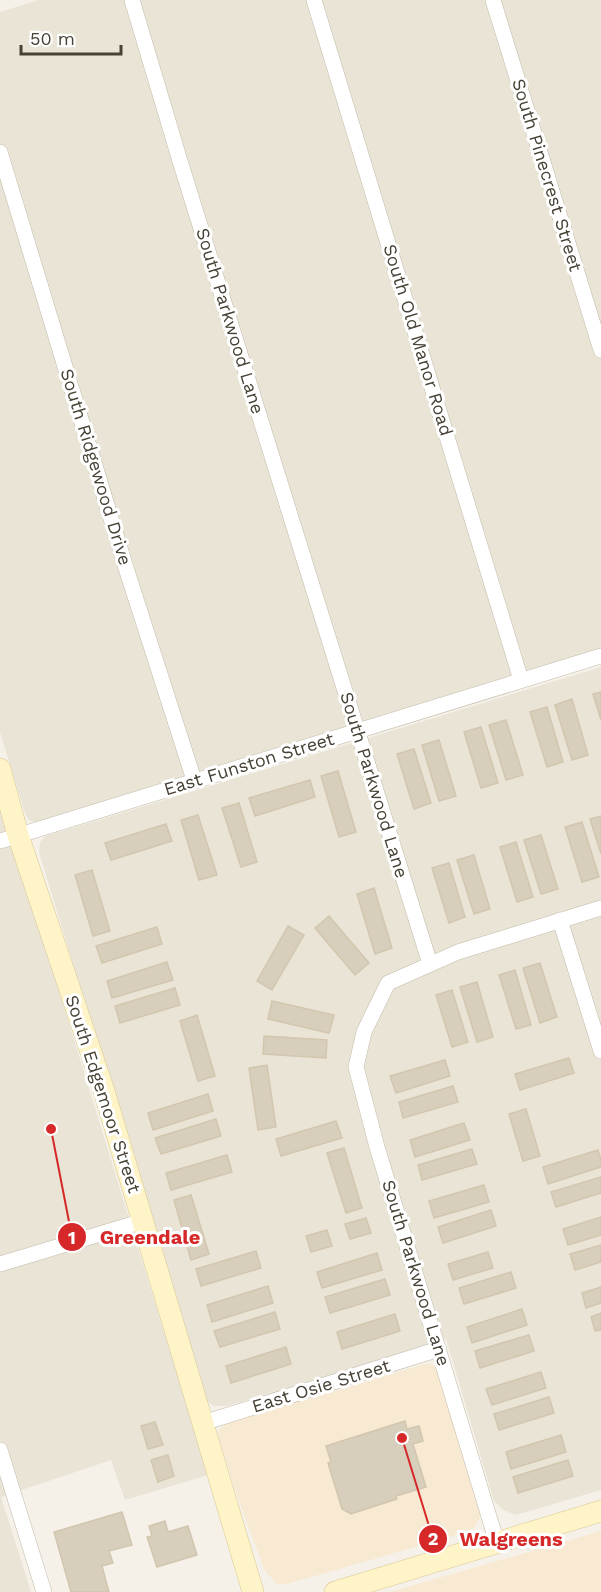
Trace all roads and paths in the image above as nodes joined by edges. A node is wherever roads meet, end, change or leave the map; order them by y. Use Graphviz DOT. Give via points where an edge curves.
graph roads {
  1 [pos="132,0"];
  2 [pos="314,0"];
  3 [pos="493,0"];
  4 [pos="0,152"];
  5 [pos="601,350"];
  6 [pos="601,656"];
  7 [pos="520,681"];
  8 [pos="357,731"];
  9 [pos="0,769"];
  10 [pos="194,780"];
  11 [pos="9,838"];
  12 [pos="601,908"];
  13 [pos="560,920"];
  14 [pos="430,964"];
  15 [pos="601,1051"];
  16 [pos="143,1221"];
  17 [pos="0,1264"];
  18 [pos="439,1349"];
  19 [pos="203,1423"];
  20 [pos="0,1450"];
  21 [pos="601,1511"];
  22 [pos="497,1543"];
  23 [pos="44,1592"];
  24 [pos="253,1592"];
  25 [pos="335,1592"];
  1 -- 8 [label="street, South Parkwood Lane"];
  2 -- 7 [label="street, South Old Manor Road"];
  3 -- 5 [label="street, South Pinecrest Street"];
  4 -- 10 [label="street, South Ridgewood Drive"];
  6 -- 7 [label="street, East Funston Street"];
  7 -- 8 [label="street, East Funston Street"];
  8 -- 10 [label="street, East Funston Street"];
  8 -- 14 [label="street, South Parkwood Lane"];
  9 -- 11 [label="street, South Edgemoor Street"];
  10 -- 11 [label="street, East Funston Street"];
  11 -- 16 [label="street, South Edgemoor Street" via="104,1091"];
  12 -- 13 [label="street"];
  13 -- 14 [label="street"];
  13 -- 15 [label="street"];
  14 -- 18 [label="street, South Parkwood Lane" via="388,983 364,1032 356,1067"];
  16 -- 17 [label="street"];
  16 -- 19 [label="street, South Edgemoor Street"];
  18 -- 19 [label="street, East Osie Street"];
  18 -- 22 [label="street, South Parkwood Lane"];
  19 -- 24 [label="street, South Edgemoor Street"];
  20 -- 23 [label="street"];
  21 -- 22 [label="street"];
  22 -- 25 [label="street"];
}
